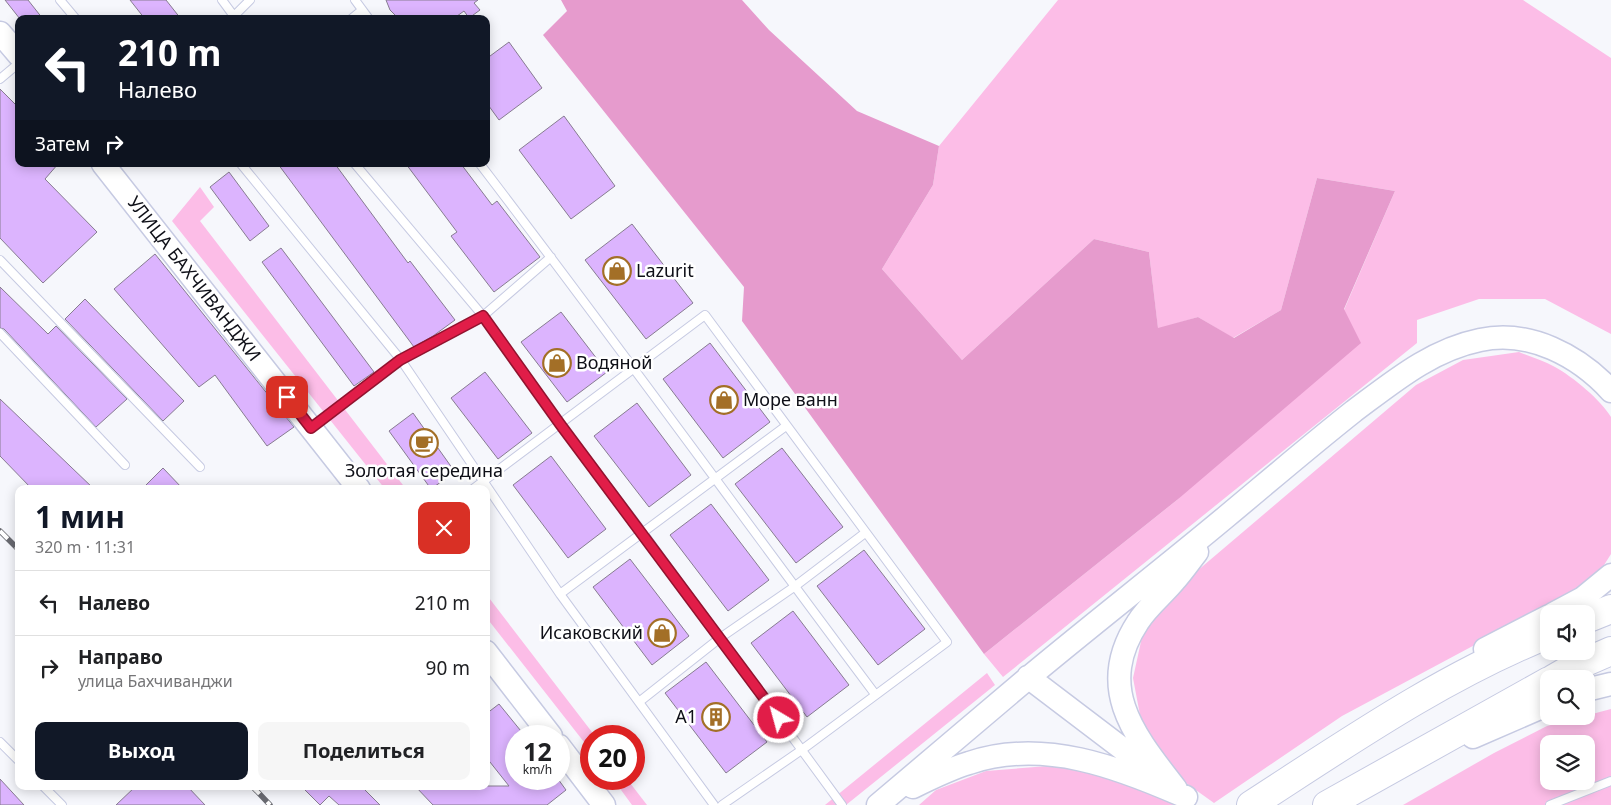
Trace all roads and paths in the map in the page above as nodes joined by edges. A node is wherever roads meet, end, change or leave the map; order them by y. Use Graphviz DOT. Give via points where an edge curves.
graph roads {
  1 [pos="60,0"];
  2 [pos="222,0"];
  3 [pos="250,0"];
  4 [pos="355,0"];
  5 [pos="362,10"];
  6 [pos="73,15"];
  7 [pos="232,15"];
  8 [pos="237,15"];
  9 [pos="356,15"];
  10 [pos="366,15"];
  11 [pos="0,33"];
  12 [pos="15,50"];
  13 [pos="15,66"];
  14 [pos="0,79"];
  15 [pos="105,167"];
  16 [pos="243,167"];
  17 [pos="358,167"];
  18 [pos="482,167"];
  19 [pos="551,257"];
  20 [pos="0,260"];
  21 [pos="483,316"];
  22 [pos="0,333"];
  23 [pos="400,360"];
  24 [pos="633,370"];
  25 [pos="1608,390"];
  26 [pos="560,424"];
  27 [pos="786,426"];
  28 [pos="311,428"];
  29 [pos="125,465"];
  30 [pos="200,467"];
  31 [pos="715,479"];
  32 [pos="482,482"];
  33 [pos="356,485"];
  34 [pos="478,485"];
  35 [pos="484,485"];
  36 [pos="490,493"];
  37 [pos="1224,518"];
  38 [pos="643,533"];
  39 [pos="865,533"];
  40 [pos="1611,575"];
  41 [pos="794,586"];
  42 [pos="560,594"];
  43 [pos="1570,605"];
  44 [pos="1611,609"];
  45 [pos="1595,615"];
  46 [pos="1540,621"];
  47 [pos="720,638"];
  48 [pos="1540,638"];
  49 [pos="1611,651"];
  50 [pos="490,657"];
  51 [pos="1569,670"];
  52 [pos="1028,677"];
  53 [pos="1611,684"];
  54 [pos="1540,686"];
  55 [pos="1595,688"];
  56 [pos="876,694"];
  57 [pos="639,702"];
  58 [pos="1540,708"];
  59 [pos="1388,716"];
  60 [pos="542,725"];
  61 [pos="0,742"];
  62 [pos="803,750"];
  63 [pos="15,757"];
  64 [pos="1408,759"];
  65 [pos="570,760"];
  66 [pos="1611,780"];
  67 [pos="48,790"];
  68 [pos="1186,797"];
  69 [pos="879,804"];
  70 [pos="62,805"];
  71 [pos="604,805"];
  72 [pos="714,805"];
  73 [pos="722,805"];
  74 [pos="842,805"];
  75 [pos="1251,805"];
  76 [pos="1327,805"];
  77 [pos="1550,805"];
  1 -- 6 [label="lane"];
  2 -- 7 [label="lane"];
  3 -- 8 [label="lane"];
  4 -- 5 [label="lane"];
  5 -- 9 [label="lane"];
  5 -- 10 [label="lane"];
  11 -- 12 [label="main road"];
  13 -- 14 [label="lane"];
  15 -- 28 [label="main road, УЛИЦА БАХЧИВАНДЖИ"];
  16 -- 23 [label="lane"];
  17 -- 21 [label="lane"];
  18 -- 19 [label="lane"];
  19 -- 21 [label="lane"];
  19 -- 24 [label="lane"];
  20 -- 30 [label="lane"];
  21 -- 23 [label="lane"];
  21 -- 26 [label="lane"];
  22 -- 29 [label="lane"];
  23 -- 28 [label="lane"];
  23 -- 32 [label="lane"];
  24 -- 26 [label="lane"];
  24 -- 27 [label="lane" via="705,316"];
  24 -- 31 [label="lane"];
  25 -- 37 [label="main road" via="1590,371 1568,356 1530,341 1482,339 1457,346 1400,376"];
  26 -- 32 [label="lane"];
  26 -- 38 [label="lane"];
  27 -- 31 [label="lane"];
  27 -- 39 [label="lane"];
  28 -- 33 [label="main road, УЛИЦА БАХЧИВАНДЖИ"];
  31 -- 38 [label="lane"];
  31 -- 41 [label="lane"];
  32 -- 34 [label="lane"];
  32 -- 35 [label="lane"];
  36 -- 42 [label="lane"];
  37 -- 52 [label="main road"];
  37 -- 68 [label="main road" via="1138,622 1124,650 1121,667 1121,695 1129,722 1139,740"];
  38 -- 42 [label="lane"];
  38 -- 47 [label="lane"];
  39 -- 41 [label="lane"];
  39 -- 56 [label="lane" via="946,642"];
  40 -- 43 [label="main road"];
  41 -- 47 [label="lane"];
  41 -- 56 [label="lane"];
  42 -- 57 [label="lane"];
  44 -- 45 [label="highway"];
  46 -- 59 [label="main road" via="1472,656"];
  47 -- 57 [label="lane"];
  47 -- 62 [label="lane"];
  48 -- 59 [label="highway" via="1478,666"];
  49 -- 51 [label="highway"];
  50 -- 60 [label="main road"];
  52 -- 68 [label="main road"];
  52 -- 69 [label="main road"];
  53 -- 55 [label="main road"];
  54 -- 64 [label="highway"];
  56 -- 62 [label="lane"];
  57 -- 72 [label="lane"];
  58 -- 64 [label="main road" via="1465,740"];
  59 -- 75 [label="highway"];
  61 -- 63 [label="lane"];
  62 -- 73 [label="lane"];
  62 -- 74 [label="lane"];
  64 -- 76 [label="highway"];
  65 -- 71 [label="main road"];
  66 -- 77 [label="lane"];
  67 -- 70 [label="lane"];
  68 -- 69 [label="main road" via="1090,761 1035,753 970,762 942,772"];
}
